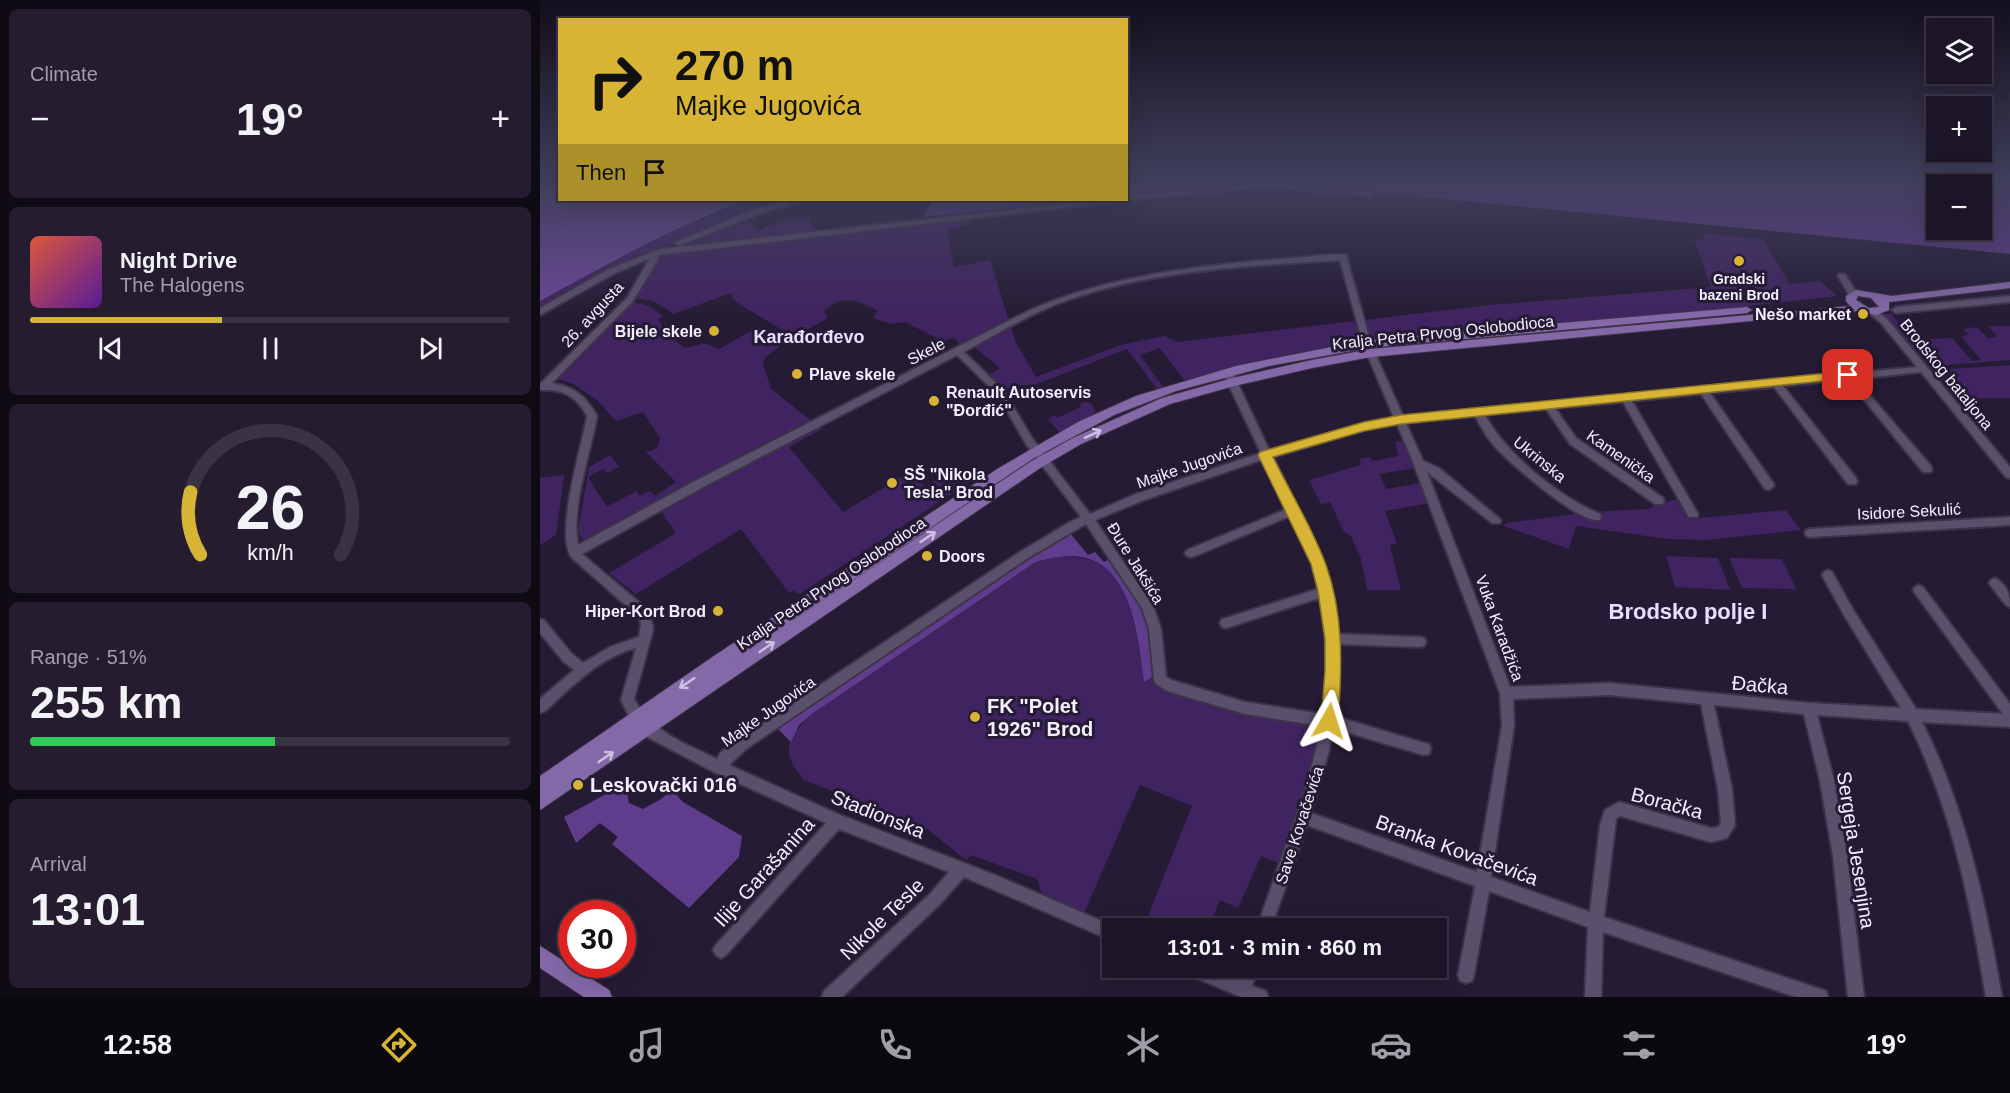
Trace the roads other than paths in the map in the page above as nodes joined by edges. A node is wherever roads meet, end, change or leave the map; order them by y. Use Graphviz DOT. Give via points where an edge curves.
graph roads {
  1 [pos="723,226"];
  2 [pos="889,226"];
  3 [pos="658,252"];
  4 [pos="1842,276"];
  5 [pos="2010,285"];
  6 [pos="1929,293"];
  7 [pos="2010,299"];
  8 [pos="1869,302"];
  9 [pos="1941,306"];
  10 [pos="1896,310"];
  11 [pos="540,312"];
  12 [pos="1369,349"];
  13 [pos="958,351"];
  14 [pos="1922,369"];
  15 [pos="1848,375"];
  16 [pos="1230,377"];
  17 [pos="1775,382"];
  18 [pos="543,387"];
  19 [pos="1702,389"];
  20 [pos="1625,396"];
  21 [pos="1548,405"];
  22 [pos="1478,412"];
  23 [pos="1401,420"];
  24 [pos="1039,455"];
  25 [pos="1265,455"];
  26 [pos="1419,464"];
  27 [pos="1927,469"];
  28 [pos="2010,474"];
  29 [pos="1852,481"];
  30 [pos="1769,486"];
  31 [pos="1659,501"];
  32 [pos="1292,511"];
  33 [pos="1694,514"];
  34 [pos="1596,517"];
  35 [pos="1088,519"];
  36 [pos="1496,520"];
  37 [pos="2010,522"];
  38 [pos="1810,533"];
  39 [pos="574,553"];
  40 [pos="1191,553"];
  41 [pos="1828,575"];
  42 [pos="1995,583"];
  43 [pos="1919,590"];
  44 [pos="1326,591"];
  45 [pos="2010,602"];
  46 [pos="1226,623"];
  47 [pos="540,624"];
  48 [pos="1333,639"];
  49 [pos="644,640"];
  50 [pos="1420,642"];
  51 [pos="584,670"];
  52 [pos="1506,693"];
  53 [pos="1707,700"];
  54 [pos="540,707"];
  55 [pos="1809,709"];
  56 [pos="2010,714"];
  57 [pos="1913,717"];
  58 [pos="637,718"];
  59 [pos="1329,721"];
  60 [pos="2010,721"];
  61 [pos="647,728"];
  62 [pos="1424,749"];
  63 [pos="719,767"];
  64 [pos="540,787"];
  65 [pos="540,801"];
  66 [pos="1304,817"];
  67 [pos="837,821"];
  68 [pos="961,869"];
  69 [pos="1483,882"];
  70 [pos="1268,918"];
  71 [pos="1596,922"];
  72 [pos="1102,928"];
  73 [pos="721,950"];
  74 [pos="540,956"];
  75 [pos="1466,975"];
  76 [pos="1215,978"];
  77 [pos="1247,978"];
  78 [pos="1243,990"];
  79 [pos="602,997"];
  80 [pos="830,997"];
  81 [pos="1260,997"];
  82 [pos="1593,997"];
  83 [pos="1820,997"];
  84 [pos="1856,997"];
  85 [pos="1994,997"];
  1 -- 3 [label="street"];
  2 -- 3 [label="street"];
  3 -- 11 [label="street" via="612,271"];
  3 -- 18 [label="street, 26. avgusta" via="630,299"];
  4 -- 8 [label="street, Brodskog bataljona"];
  5 -- 6 [label="main road, Kralja Petra Prvog Oslobodioca"];
  6 -- 8 [label="main road, Kralja Petra Prvog Oslobodioca"];
  6 -- 9 [label="street"];
  7 -- 9 [label="street"];
  8 -- 12 [label="main road, Kralja Petra Prvog Oslobodioca"];
  8 -- 14 [label="street, Brodskog bataljona"];
  9 -- 10 [label="street"];
  12 -- 13 [label="street, Vuka Karadžića" via="1343,257 1147,276 1054,303"];
  12 -- 16 [label="main road, Kralja Petra Prvog Oslobodioca"];
  12 -- 23 [label="street, Vuka Karadžića"];
  13 -- 24 [label="street, Skele" via="1001,393"];
  13 -- 39 [label="street, Skele"];
  14 -- 15 [label="street, Majke Jugovića"];
  14 -- 28 [label="street, Brodskog bataljona"];
  15 -- 17 [label="street, Majke Jugovića"];
  15 -- 27 [label="street"];
  16 -- 24 [label="main road, Kralja Petra Prvog Oslobodioca"];
  16 -- 25 [label="street, Save Kovačevića"];
  17 -- 19 [label="street, Majke Jugovića"];
  17 -- 29 [label="street"];
  18 -- 39 [label="street" via="569,389 587,406 592,417 569,534"];
  19 -- 20 [label="street, Majke Jugovića"];
  19 -- 30 [label="street"];
  20 -- 21 [label="street, Majke Jugovića"];
  20 -- 33 [label="street"];
  21 -- 22 [label="street, Majke Jugovića"];
  21 -- 31 [label="street, Kamenička" via="1574,441"];
  22 -- 23 [label="street, Majke Jugovića"];
  22 -- 34 [label="street, Ukrinska" via="1496,443 1516,462 1582,512"];
  23 -- 25 [label="street, Majke Jugovića"];
  23 -- 26 [label="street, Vuka Karadžića"];
  24 -- 35 [label="street, Đure Jakšića"];
  24 -- 58 [label="main road, Kralja Petra Prvog Oslobodioca, one-way"];
  61 -- 24 [label="main road, Kralja Petra Prvog Oslobodioca, one-way"];
  25 -- 32 [label="street, Save Kovačevića"];
  25 -- 35 [label="street, Majke Jugovića" via="1140,497"];
  26 -- 36 [label="street" via="1435,471"];
  26 -- 52 [label="street, Vuka Karadžića"];
  32 -- 40 [label="street"];
  32 -- 44 [label="street, Save Kovačevića" via="1318,564"];
  35 -- 59 [label="street, Đure Jakšića" via="1147,606 1155,630 1160,680 1245,708"];
  35 -- 63 [label="street, Majke Jugovića" via="1024,555 741,745"];
  37 -- 38 [label="street, Isidore Sekulić"];
  39 -- 49 [label="street" via="643,613 648,624"];
  41 -- 57 [label="street"];
  42 -- 45 [label="street"];
  43 -- 56 [label="street"];
  44 -- 46 [label="street"];
  44 -- 48 [label="street, Save Kovačevića"];
  47 -- 51 [label="street" via="567,657"];
  48 -- 50 [label="street"];
  48 -- 59 [label="street, Save Kovačevića"];
  49 -- 51 [label="street" via="615,648"];
  49 -- 58 [label="street" via="627,694"];
  51 -- 54 [label="street"];
  52 -- 53 [label="street, Đačka" via="1609,689"];
  52 -- 69 [label="street, Vuka Karadžića" via="1508,726"];
  53 -- 55 [label="street, Đačka"];
  53 -- 71 [label="street, Boračka" via="1725,789 1728,825 1722,833 1712,835 1619,809 1607,825"];
  55 -- 57 [label="street, Đačka"];
  55 -- 84 [label="street, Sergeja Jesenjina" via="1840,856"];
  57 -- 60 [label="street, Đačka"];
  57 -- 85 [label="street" via="1948,795 1968,856"];
  58 -- 61 [label="street, Stadionska"];
  58 -- 64 [label="main road, Kralja Petra Prvog Oslobodioca"];
  59 -- 62 [label="street"];
  59 -- 66 [label="street, Save Kovačevića"];
  61 -- 63 [label="street, Stadionska"];
  65 -- 61 [label="main road, Kralja Petra Prvog Oslobodioca, one-way"];
  63 -- 67 [label="street, Stadionska"];
  66 -- 69 [label="street, Branka Kovačevića"];
  66 -- 70 [label="street, Save Kovačevića"];
  67 -- 68 [label="street, Stadionska"];
  67 -- 73 [label="street, Ilije Garašanina"];
  68 -- 72 [label="street, Stadionska"];
  68 -- 80 [label="street, Nikole Tesle" via="935,899"];
  69 -- 71 [label="street, Branka Kovačevića"];
  69 -- 75 [label="street, Vuka Karadžića"];
  71 -- 82 [label="street"];
  71 -- 83 [label="street, Branka Kovačevića"];
  74 -- 79 [label="main road"];
  76 -- 78 [label="street"];
  77 -- 78 [label="street"];
  78 -- 81 [label="street"];
}
